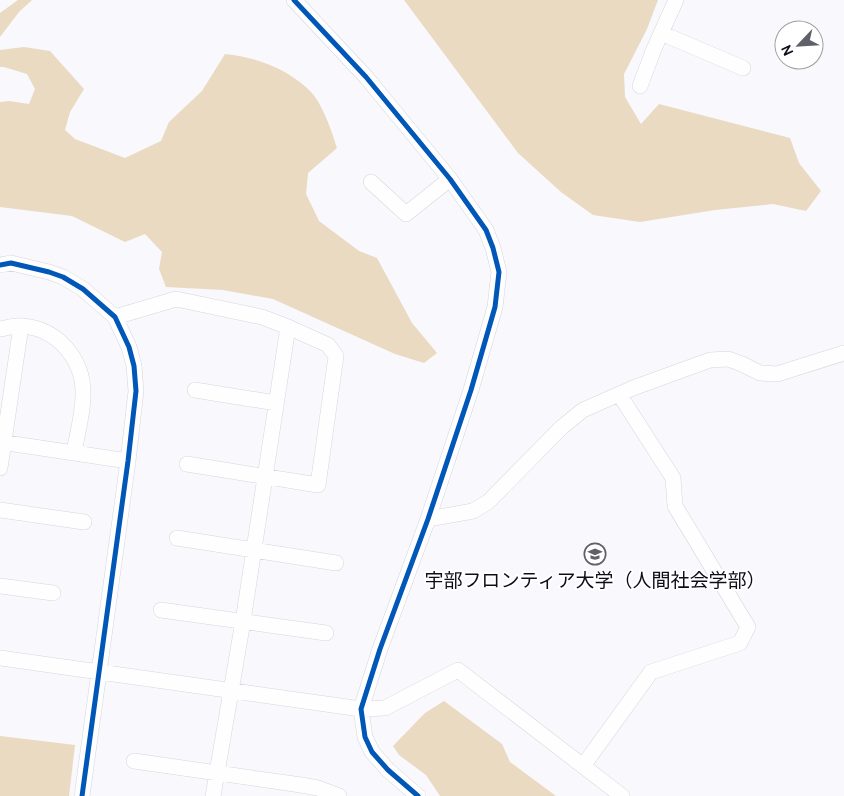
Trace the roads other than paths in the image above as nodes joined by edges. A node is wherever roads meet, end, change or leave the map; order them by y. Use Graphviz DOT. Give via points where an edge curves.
graph roads {
  1 [pos="294,0"];
  2 [pos="676,0"];
  3 [pos="661,33"];
  4 [pos="743,68"];
  5 [pos="640,86"];
  6 [pos="450,178"];
  7 [pos="371,182"];
  8 [pos="0,264"];
  9 [pos="115,317"];
  10 [pos="21,326"];
  11 [pos="288,327"];
  12 [pos="0,329"];
  13 [pos="844,353"];
  14 [pos="195,390"];
  15 [pos="619,394"];
  16 [pos="276,403"];
  17 [pos="4,406"];
  18 [pos="2,442"];
  19 [pos="74,453"];
  20 [pos="128,461"];
  21 [pos="187,464"];
  22 [pos="0,468"];
  23 [pos="265,476"];
  24 [pos="0,510"];
  25 [pos="428,519"];
  26 [pos="84,522"];
  27 [pos="177,538"];
  28 [pos="253,550"];
  29 [pos="336,562"];
  30 [pos="0,586"];
  31 [pos="53,593"];
  32 [pos="161,610"];
  33 [pos="243,621"];
  34 [pos="326,633"];
  35 [pos="0,658"];
  36 [pos="98,672"];
  37 [pos="230,691"];
  38 [pos="361,709"];
  39 [pos="134,761"];
  40 [pos="583,766"];
  41 [pos="217,772"];
  42 [pos="82,796"];
  43 [pos="213,796"];
  44 [pos="339,796"];
  45 [pos="418,796"];
  46 [pos="622,796"];
  1 -- 6 [label="street" via="366,77"];
  2 -- 3 [label="street"];
  3 -- 4 [label="street"];
  3 -- 5 [label="street"];
  6 -- 7 [label="street" via="406,214"];
  6 -- 25 [label="street" via="486,230 499,272 495,306 471,390"];
  8 -- 9 [label="street" via="11,263 64,277"];
  9 -- 11 [label="street" via="176,299 262,317"];
  9 -- 20 [label="street" via="134,366 136,391"];
  10 -- 12 [label="street"];
  10 -- 17 [label="street"];
  10 -- 19 [label="street" via="55,336 65,345 79,370 83,396"];
  11 -- 16 [label="street"];
  11 -- 23 [label="street" via="328,345 336,356 318,485"];
  13 -- 15 [label="street" via="777,374 760,373 728,359 710,360"];
  14 -- 16 [label="street"];
  15 -- 25 [label="street" via="583,410 562,427 488,502 473,511"];
  15 -- 40 [label="street" via="673,478 676,506 748,627 740,643 650,672"];
  16 -- 23 [label="street"];
  17 -- 18 [label="street"];
  18 -- 19 [label="street"];
  18 -- 22 [label="street"];
  19 -- 20 [label="street"];
  20 -- 36 [label="street"];
  21 -- 23 [label="street"];
  23 -- 28 [label="street"];
  24 -- 26 [label="street"];
  25 -- 38 [label="street"];
  27 -- 28 [label="street"];
  28 -- 29 [label="street"];
  28 -- 33 [label="street"];
  30 -- 31 [label="street"];
  32 -- 33 [label="street"];
  33 -- 34 [label="street"];
  33 -- 37 [label="street"];
  35 -- 36 [label="street"];
  36 -- 37 [label="street"];
  36 -- 42 [label="street"];
  37 -- 38 [label="street"];
  37 -- 41 [label="street"];
  38 -- 40 [label="street" via="385,708 458,670"];
  38 -- 45 [label="street" via="365,737 372,752"];
  39 -- 41 [label="street"];
  40 -- 46 [label="street"];
  41 -- 43 [label="street"];
  41 -- 44 [label="street" via="318,788"];
}
